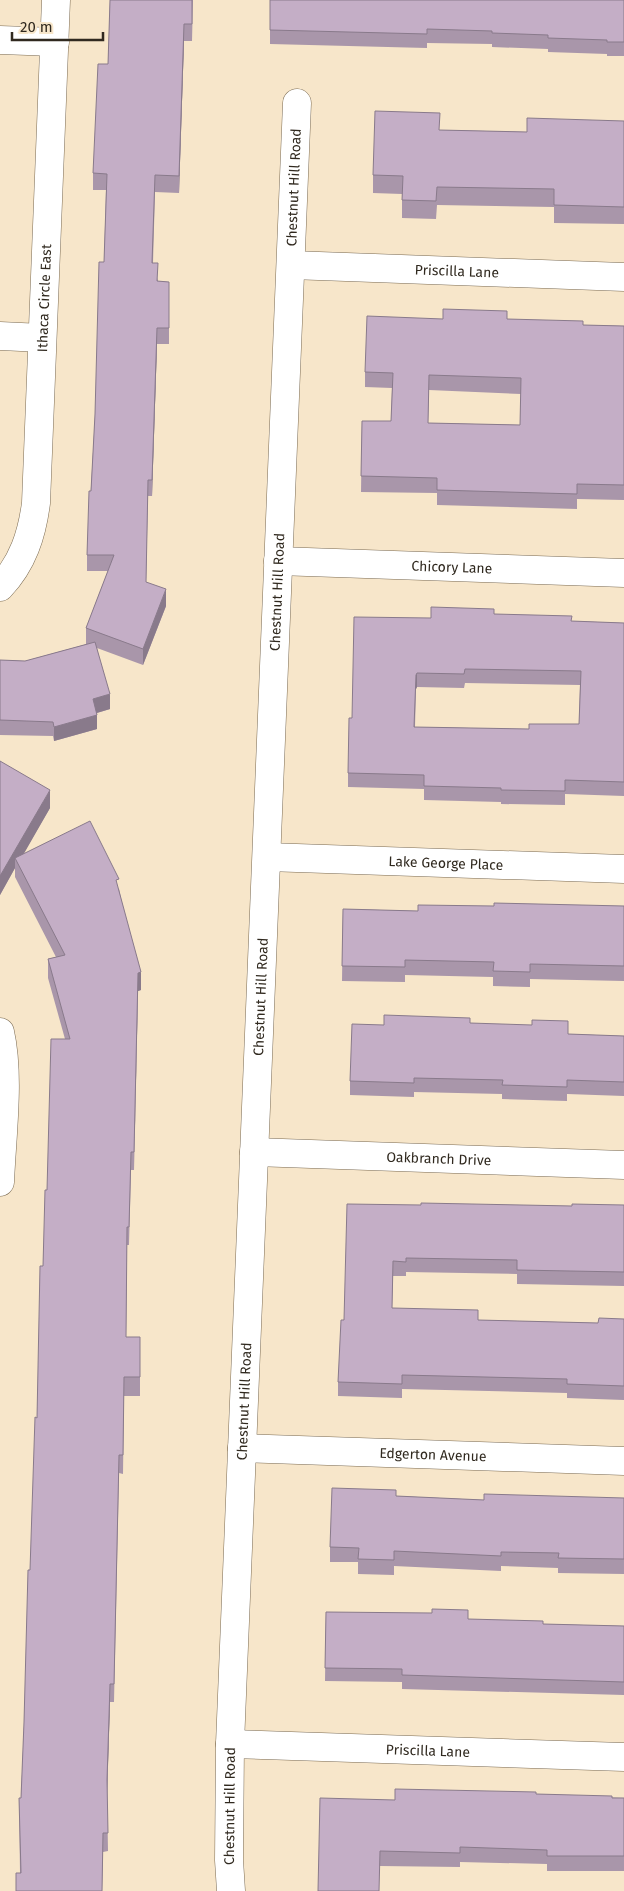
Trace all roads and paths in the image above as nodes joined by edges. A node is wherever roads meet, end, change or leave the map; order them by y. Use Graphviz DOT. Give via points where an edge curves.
graph roads {
  1 [pos="56,0"];
  2 [pos="0,40"];
  3 [pos="55,42"];
  4 [pos="297,103"];
  5 [pos="290,265"];
  6 [pos="624,277"];
  7 [pos="0,336"];
  8 [pos="42,338"];
  9 [pos="278,561"];
  10 [pos="624,573"];
  11 [pos="0,587"];
  12 [pos="267,857"];
  13 [pos="624,869"];
  14 [pos="0,1032"];
  15 [pos="254,1152"];
  16 [pos="624,1165"];
  17 [pos="0,1182"];
  18 [pos="242,1448"];
  19 [pos="624,1461"];
  20 [pos="230,1744"];
  21 [pos="624,1757"];
  22 [pos="231,1891"];
  1 -- 3 [label="street, Ithaca Circle East"];
  2 -- 3 [label="street"];
  3 -- 8 [label="street, Ithaca Circle East"];
  4 -- 5 [label="street, Chestnut Hill Road"];
  5 -- 6 [label="street, Priscilla Lane"];
  5 -- 9 [label="street, Chestnut Hill Road"];
  7 -- 8 [label="street"];
  8 -- 11 [label="street, Ithaca Circle East" via="33,525 26,547"];
  9 -- 10 [label="street, Chicory Lane"];
  9 -- 12 [label="street, Chestnut Hill Road"];
  12 -- 13 [label="street, Lake George Place"];
  12 -- 15 [label="street, Chestnut Hill Road"];
  14 -- 17 [label="street" via="4,1048"];
  15 -- 16 [label="street, Oakbranch Drive"];
  15 -- 18 [label="street, Chestnut Hill Road"];
  18 -- 19 [label="street, Edgerton Avenue"];
  18 -- 20 [label="street, Chestnut Hill Road"];
  20 -- 21 [label="street, Priscilla Lane"];
  20 -- 22 [label="street, Chestnut Hill Road"];
}
